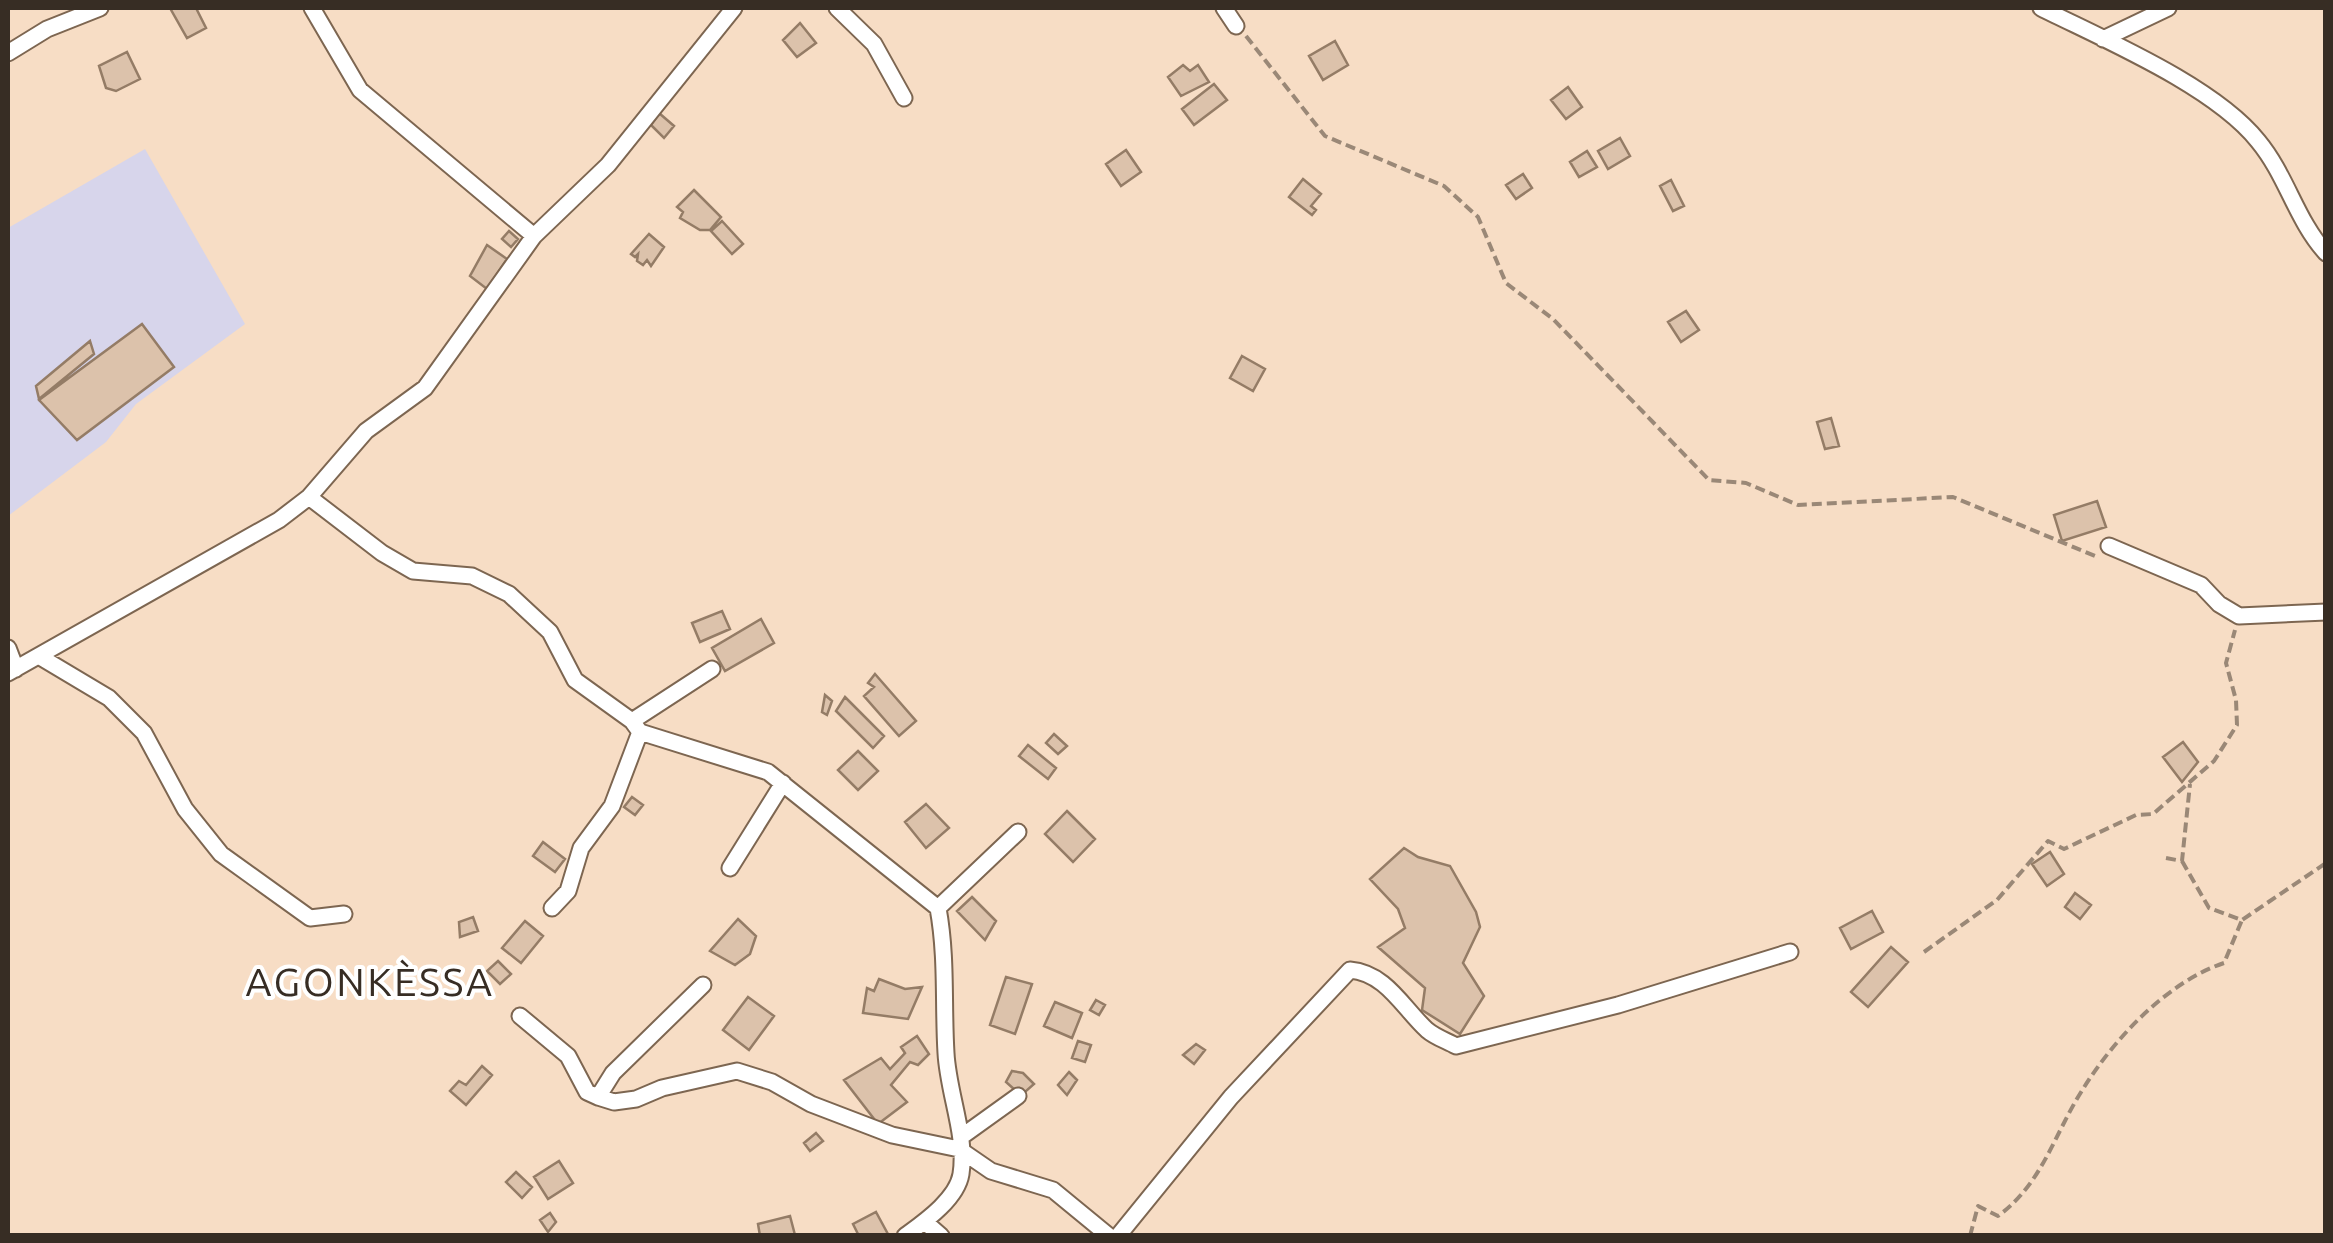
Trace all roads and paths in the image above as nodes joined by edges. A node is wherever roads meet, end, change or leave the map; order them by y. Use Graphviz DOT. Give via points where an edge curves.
graph roads {
  1 [pos="100,8"];
  2 [pos="312,8"];
  3 [pos="734,8"];
  4 [pos="837,8"];
  5 [pos="1224,8"];
  6 [pos="2042,8"];
  7 [pos="2168,8"];
  8 [pos="1236,26"];
  9 [pos="2103,39"];
  10 [pos="8,53"];
  11 [pos="904,98"];
  12 [pos="534,236"];
  13 [pos="2326,254"];
  14 [pos="308,498"];
  15 [pos="2103,551"];
  16 [pos="2326,612"];
  17 [pos="2239,616"];
  18 [pos="8,648"];
  19 [pos="42,658"];
  20 [pos="712,670"];
  21 [pos="12,672"];
  22 [pos="636,726"];
  23 [pos="782,783"];
  24 [pos="2190,784"];
  25 [pos="1018,832"];
  26 [pos="2166,858"];
  27 [pos="2182,860"];
  28 [pos="2326,863"];
  29 [pos="730,868"];
  30 [pos="552,908"];
  31 [pos="938,908"];
  32 [pos="344,914"];
  33 [pos="2242,920"];
  34 [pos="1790,952"];
  35 [pos="1924,952"];
  36 [pos="703,985"];
  37 [pos="520,1016"];
  38 [pos="1018,1096"];
  39 [pos="598,1097"];
  40 [pos="960,1143"];
  41 [pos="924,1222"];
  42 [pos="905,1236"];
  43 [pos="941,1236"];
  44 [pos="1110,1236"];
  45 [pos="1118,1236"];
  46 [pos="1970,1236"];
  1 -- 10 [label="street"];
  2 -- 12 [label="street" via="360,90"];
  3 -- 12 [label="street" via="608,165"];
  4 -- 11 [label="street" via="874,44"];
  5 -- 8 [label="street"];
  6 -- 9 [label="street"];
  7 -- 9 [label="street"];
  8 -- 15 [label="path" via="1325,136 1444,186 1478,217 1506,282 1554,319 1709,480 1746,484 1798,505 1952,497"];
  9 -- 13 [label="street" via="2220,106 2257,138"];
  12 -- 14 [label="street" via="425,388 366,431"];
  14 -- 19 [label="street"];
  14 -- 22 [label="street" via="413,571 472,576 509,594 550,632 575,680"];
  15 -- 17 [label="street" via="2201,585"];
  16 -- 17 [label="street"];
  17 -- 24 [label="path" via="2226,663 2236,725"];
  18 -- 21 [label="street"];
  19 -- 21 [label="street"];
  19 -- 32 [label="street" via="109,698 144,733 186,809 221,854 310,918"];
  20 -- 22 [label="street"];
  22 -- 23 [label="street" via="730,756"];
  22 -- 30 [label="street" via="612,806 581,848 568,890"];
  23 -- 29 [label="street"];
  23 -- 31 [label="street"];
  24 -- 27 [label="path"];
  24 -- 35 [label="path" via="2152,814 2064,848 2048,841 1997,900"];
  25 -- 31 [label="street"];
  26 -- 27 [label="path"];
  27 -- 33 [label="path" via="2209,908"];
  28 -- 33 [label="path"];
  31 -- 40 [label="street" via="946,948 946,1053"];
  33 -- 46 [label="path" via="2224,963 2201,970 2128,1026 2083,1088 2020,1200 1998,1216 1978,1206"];
  34 -- 45 [label="street" via="1456,1046 1430,1032 1366,971 1350,970 1231,1098"];
  36 -- 39 [label="street" via="612,1072"];
  37 -- 39 [label="street" via="568,1056 586,1092"];
  38 -- 40 [label="street"];
  39 -- 40 [label="street" via="636,1100 737,1071 892,1135"];
  40 -- 41 [label="street" via="961,1177"];
  40 -- 44 [label="street" via="991,1171 1053,1190"];
  41 -- 42 [label="street"];
  41 -- 43 [label="street"];
}
